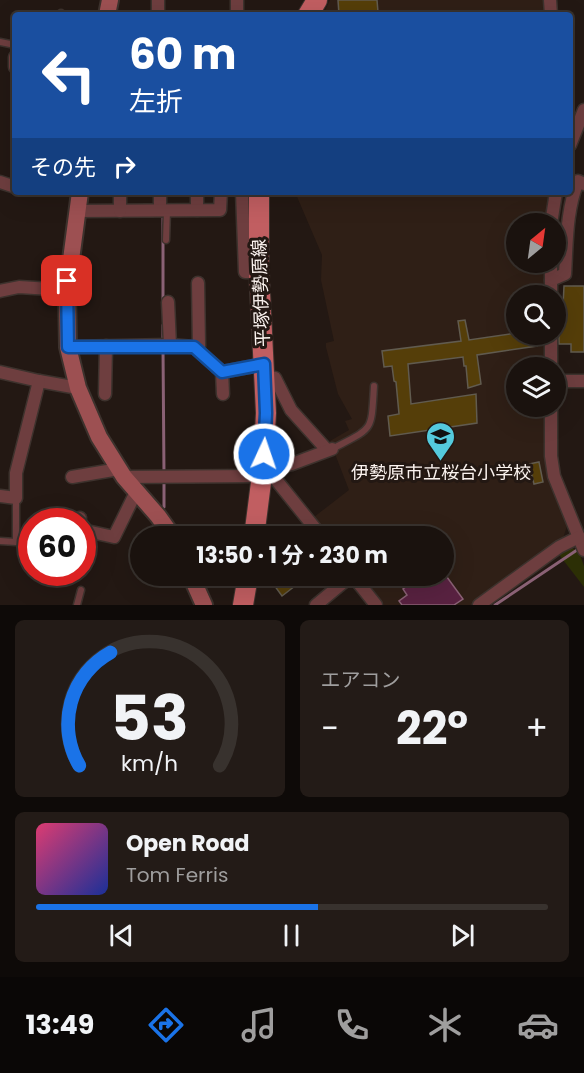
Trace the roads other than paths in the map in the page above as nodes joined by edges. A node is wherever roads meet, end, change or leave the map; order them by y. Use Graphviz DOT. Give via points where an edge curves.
graph roads {
  1 [pos="584,110"];
  2 [pos="573,138"];
  3 [pos="584,184"];
  4 [pos="573,194"];
  5 [pos="80,195"];
  6 [pos="120,195"];
  7 [pos="160,195"];
  8 [pos="197,195"];
  9 [pos="221,195"];
  10 [pos="242,195"];
  11 [pos="259,195"];
  12 [pos="555,195"];
  13 [pos="572,195"];
  14 [pos="163,210"];
  15 [pos="197,210"];
  16 [pos="77,211"];
  17 [pos="120,211"];
  18 [pos="552,213"];
  19 [pos="166,240"];
  20 [pos="259,272"];
  21 [pos="551,273"];
  22 [pos="551,280"];
  23 [pos="198,283"];
  24 [pos="551,285"];
  25 [pos="67,290"];
  26 [pos="0,291"];
  27 [pos="168,302"];
  28 [pos="170,345"];
  29 [pos="106,346"];
  30 [pos="68,347"];
  31 [pos="197,349"];
  32 [pos="264,370"];
  33 [pos="0,372"];
  34 [pos="222,372"];
  35 [pos="39,381"];
  36 [pos="566,381"];
  37 [pos="584,381"];
  38 [pos="374,386"];
  39 [pos="78,388"];
  40 [pos="105,394"];
  41 [pos="223,394"];
  42 [pos="551,417"];
  43 [pos="330,449"];
  44 [pos="266,470"];
  45 [pos="121,473"];
  46 [pos="72,477"];
  47 [pos="136,492"];
  48 [pos="0,496"];
  49 [pos="16,498"];
  50 [pos="165,526"];
  51 [pos="256,526"];
  52 [pos="313,526"];
  53 [pos="96,530"];
  54 [pos="582,540"];
  55 [pos="0,541"];
  56 [pos="195,586"];
  57 [pos="246,586"];
  58 [pos="340,586"];
  59 [pos="360,586"];
  60 [pos="81,590"];
  61 [pos="77,605"];
  62 [pos="204,605"];
  63 [pos="243,605"];
  64 [pos="316,605"];
  65 [pos="376,605"];
  66 [pos="479,605"];
  1 -- 2 [label="street"];
  3 -- 4 [label="street" via="578,182"];
  5 -- 16 [label="street"];
  6 -- 17 [label="street"];
  7 -- 14 [label="street"];
  8 -- 15 [label="street"];
  9 -- 15 [label="street" via="220,210"];
  10 -- 20 [label="street" via="245,272"];
  11 -- 20 [label="main road, 平塚伊勢原線"];
  12 -- 18 [label="street"];
  13 -- 22 [label="street" via="565,274"];
  14 -- 15 [label="street"];
  14 -- 17 [label="street"];
  14 -- 19 [label="lane"];
  16 -- 17 [label="street"];
  16 -- 25 [label="street"];
  20 -- 32 [label="main road, 平塚伊勢原線"];
  21 -- 22 [label="street"];
  22 -- 24 [label="street"];
  23 -- 31 [label="street"];
  25 -- 26 [label="street" via="19,287"];
  25 -- 30 [label="street"];
  27 -- 28 [label="street"];
  28 -- 29 [label="street"];
  28 -- 31 [label="street"];
  29 -- 30 [label="street"];
  29 -- 40 [label="street"];
  30 -- 39 [label="street"];
  31 -- 34 [label="street"];
  32 -- 34 [label="street"];
  32 -- 43 [label="street" via="275,378 291,410"];
  32 -- 44 [label="main road, 平塚伊勢原線"];
  33 -- 35 [label="street"];
  34 -- 41 [label="street"];
  35 -- 39 [label="street"];
  35 -- 49 [label="street" via="16,473"];
  36 -- 37 [label="street"];
  38 -- 43 [label="lane" via="372,421 367,430"];
  39 -- 45 [label="street" via="99,437"];
  42 -- 54 [label="street" via="554,476"];
  43 -- 44 [label="street"];
  44 -- 45 [label="street"];
  44 -- 51 [label="main road, 平塚伊勢原線"];
  44 -- 52 [label="street"];
  45 -- 46 [label="street"];
  45 -- 47 [label="street"];
  47 -- 50 [label="street"];
  47 -- 53 [label="street" via="114,537"];
  48 -- 49 [label="street"];
  49 -- 55 [label="lane" via="16,542"];
  54 -- 66 [label="street" via="559,547"];
  56 -- 62 [label="street"];
  57 -- 63 [label="main road"];
  58 -- 64 [label="street"];
  59 -- 65 [label="street"];
  60 -- 61 [label="lane"];
}
